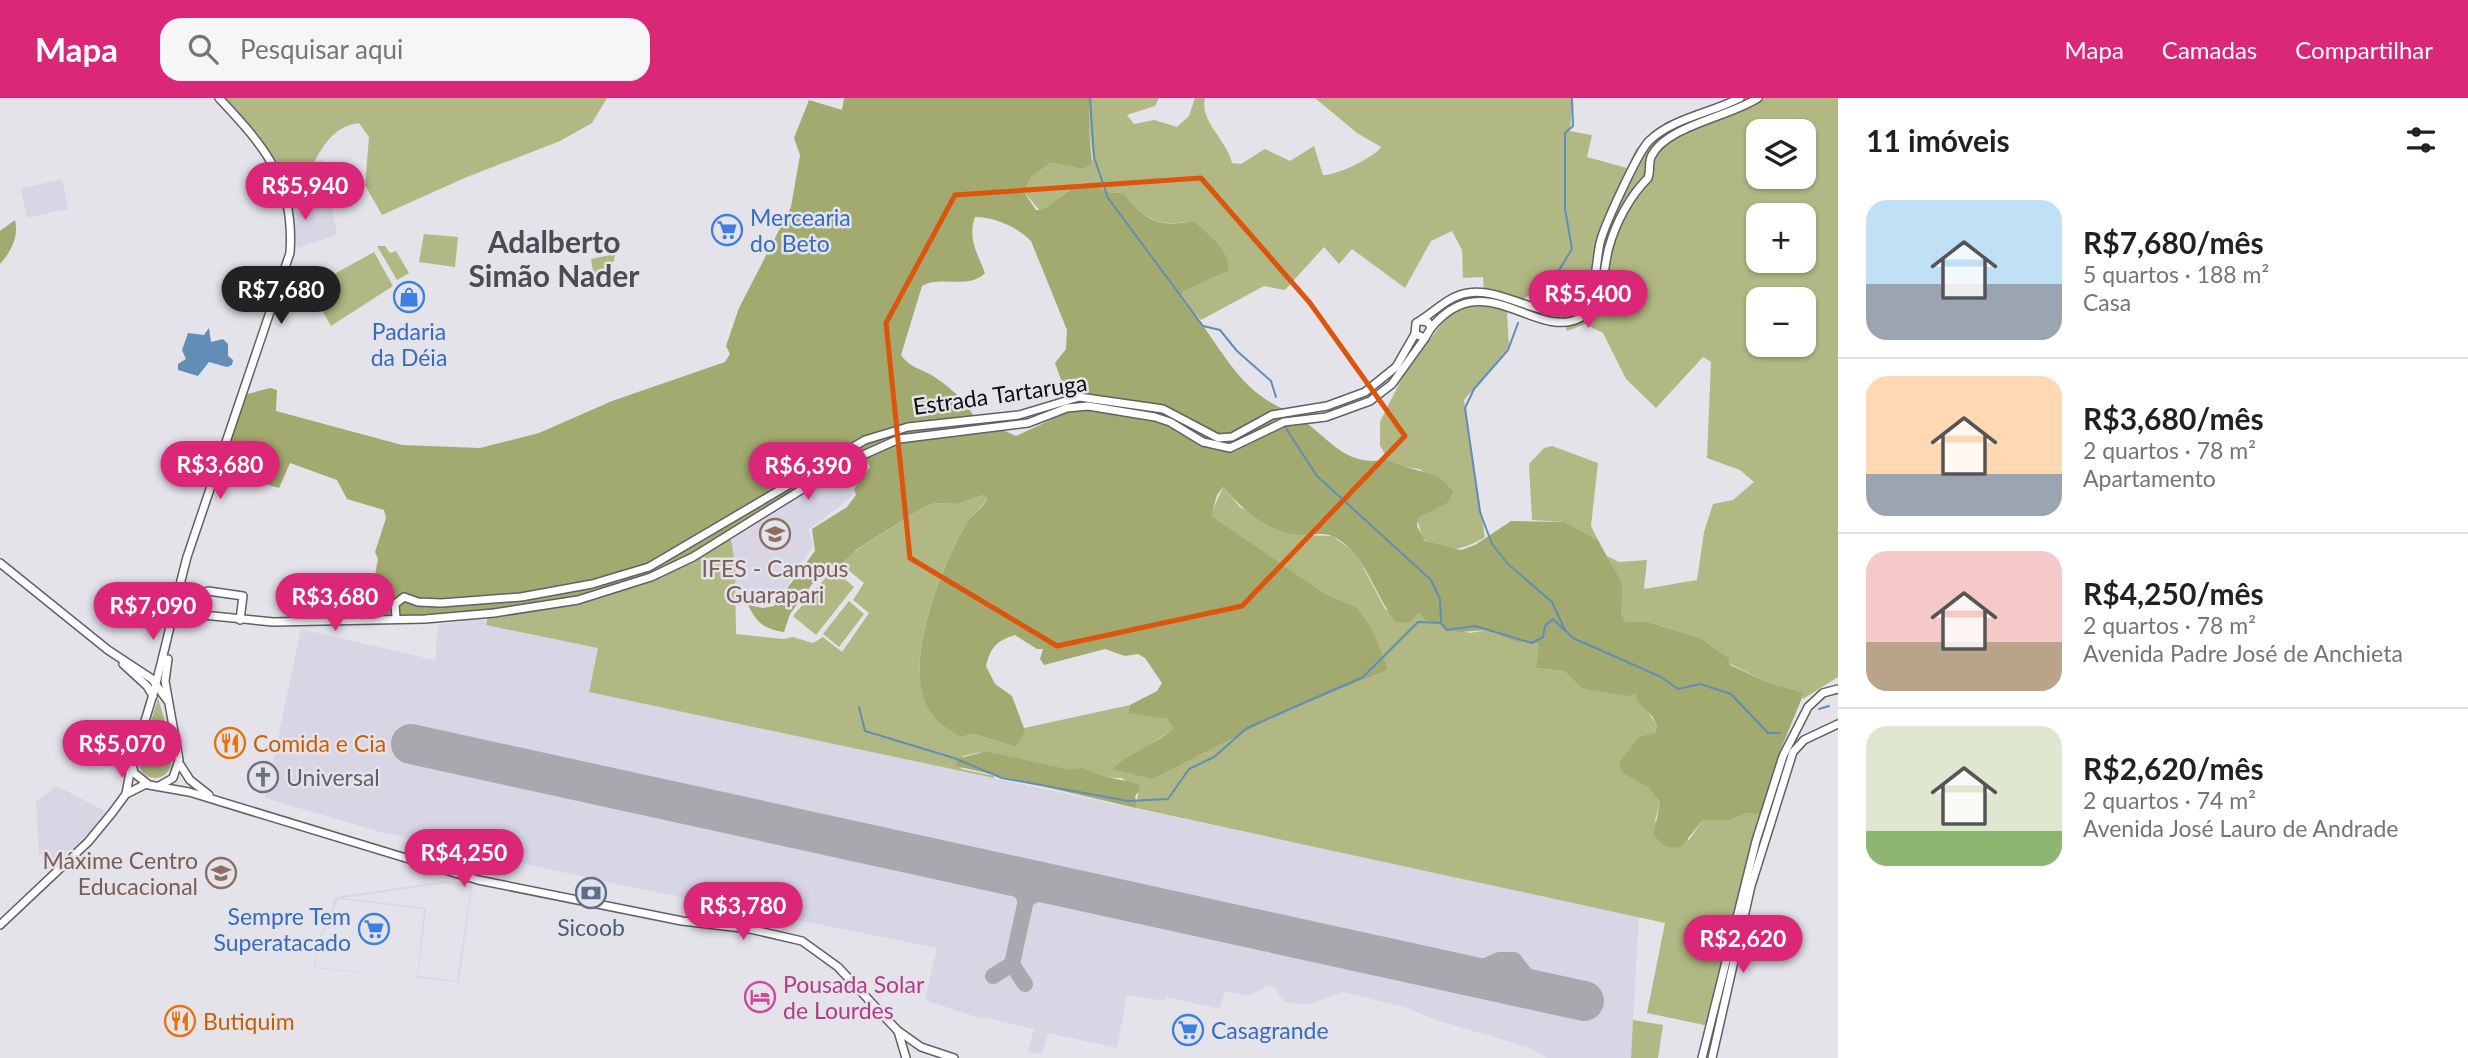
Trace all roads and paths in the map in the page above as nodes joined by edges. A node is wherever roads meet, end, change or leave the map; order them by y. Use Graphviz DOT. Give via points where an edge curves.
graph roads {
  1 [pos="219,98"];
  2 [pos="1740,98"];
  3 [pos="1758,98"];
  4 [pos="1634,162"];
  5 [pos="1648,166"];
  6 [pos="1630,174"];
  7 [pos="1644,182"];
  8 [pos="1421,321"];
  9 [pos="1432,328"];
  10 [pos="1415,334"];
  11 [pos="1425,338"];
  12 [pos="0,564"];
  13 [pos="175,609"];
  14 [pos="396,618"];
  15 [pos="240,620"];
  16 [pos="108,650"];
  17 [pos="163,660"];
  18 [pos="133,666"];
  19 [pos="156,684"];
  20 [pos="1838,689"];
  21 [pos="153,696"];
  22 [pos="167,700"];
  23 [pos="1838,723"];
  24 [pos="133,754"];
  25 [pos="178,759"];
  26 [pos="146,784"];
  27 [pos="158,786"];
  28 [pos="126,794"];
  29 [pos="229,804"];
  30 [pos="0,925"];
  31 [pos="897,1030"];
  32 [pos="906,1058"];
  33 [pos="954,1058"];
  34 [pos="1702,1058"];
  35 [pos="1712,1058"];
  1 -- 13 [label="street" via="254,135 277,170 287,194 291,244"];
  2 -- 4 [label="street" via="1666,128 1646,144"];
  3 -- 5 [label="street" via="1670,136 1659,145"];
  4 -- 5 [label="street"];
  4 -- 6 [label="street"];
  5 -- 7 [label="street" via="1650,175"];
  6 -- 7 [label="street"];
  6 -- 8 [label="street" via="1600,241 1593,287 1579,307 1556,313 1507,296 1474,292 1452,298"];
  7 -- 9 [label="street" via="1631,197 1613,235 1600,292 1583,317 1561,323 1494,303 1472,302 1453,309"];
  8 -- 9 [label="street"];
  8 -- 10 [label="street" via="1414,326"];
  9 -- 11 [label="street"];
  10 -- 11 [label="street"];
  10 -- 14 [label="street, Estrada Tartaruga" via="1396,367 1365,392 1326,406 1272,415 1232,437 1218,438 1163,409 1079,397 1019,415 908,426 865,440 649,567 592,584 521,597 418,602 408,597 394,607"];
  11 -- 14 [label="street, Estrada Tartaruga" via="1402,372 1370,401 1326,417 1284,422 1239,445 1219,447 1156,417 1088,406 1067,408 1028,423 899,439 852,459 693,557 651,577 578,600 530,608"];
  12 -- 16 [label="street"];
  13 -- 15 [label="street, Estrada Tartaruga"];
  13 -- 15 [label="street" via="208,591 243,596"];
  13 -- 17 [label="street"];
  13 -- 22 [label="street" via="165,676"];
  14 -- 15 [label="street, Estrada Tartaruga"];
  16 -- 18 [label="street"];
  16 -- 21 [label="street"];
  17 -- 18 [label="street" via="155,671"];
  17 -- 19 [label="street"];
  18 -- 19 [label="street"];
  19 -- 21 [label="street"];
  19 -- 22 [label="street"];
  20 -- 34 [label="street" via="1823,692 1808,707 1783,756 1756,841"];
  21 -- 24 [label="street"];
  22 -- 25 [label="street"];
  23 -- 35 [label="street" via="1804,740 1793,752 1751,886"];
  24 -- 25 [label="street" via="144,741 157,738 170,744"];
  24 -- 26 [label="street" via="134,773"];
  24 -- 28 [label="street"];
  25 -- 27 [label="street" via="173,778"];
  25 -- 29 [label="street" via="190,780"];
  26 -- 27 [label="street"];
  26 -- 28 [label="street"];
  27 -- 29 [label="street"];
  28 -- 30 [label="street" via="88,842"];
  29 -- 31 [label="street" via="478,880 670,919 790,937 812,946 838,967"];
  31 -- 32 [label="street"];
  31 -- 33 [label="street" via="921,1046"];
}
